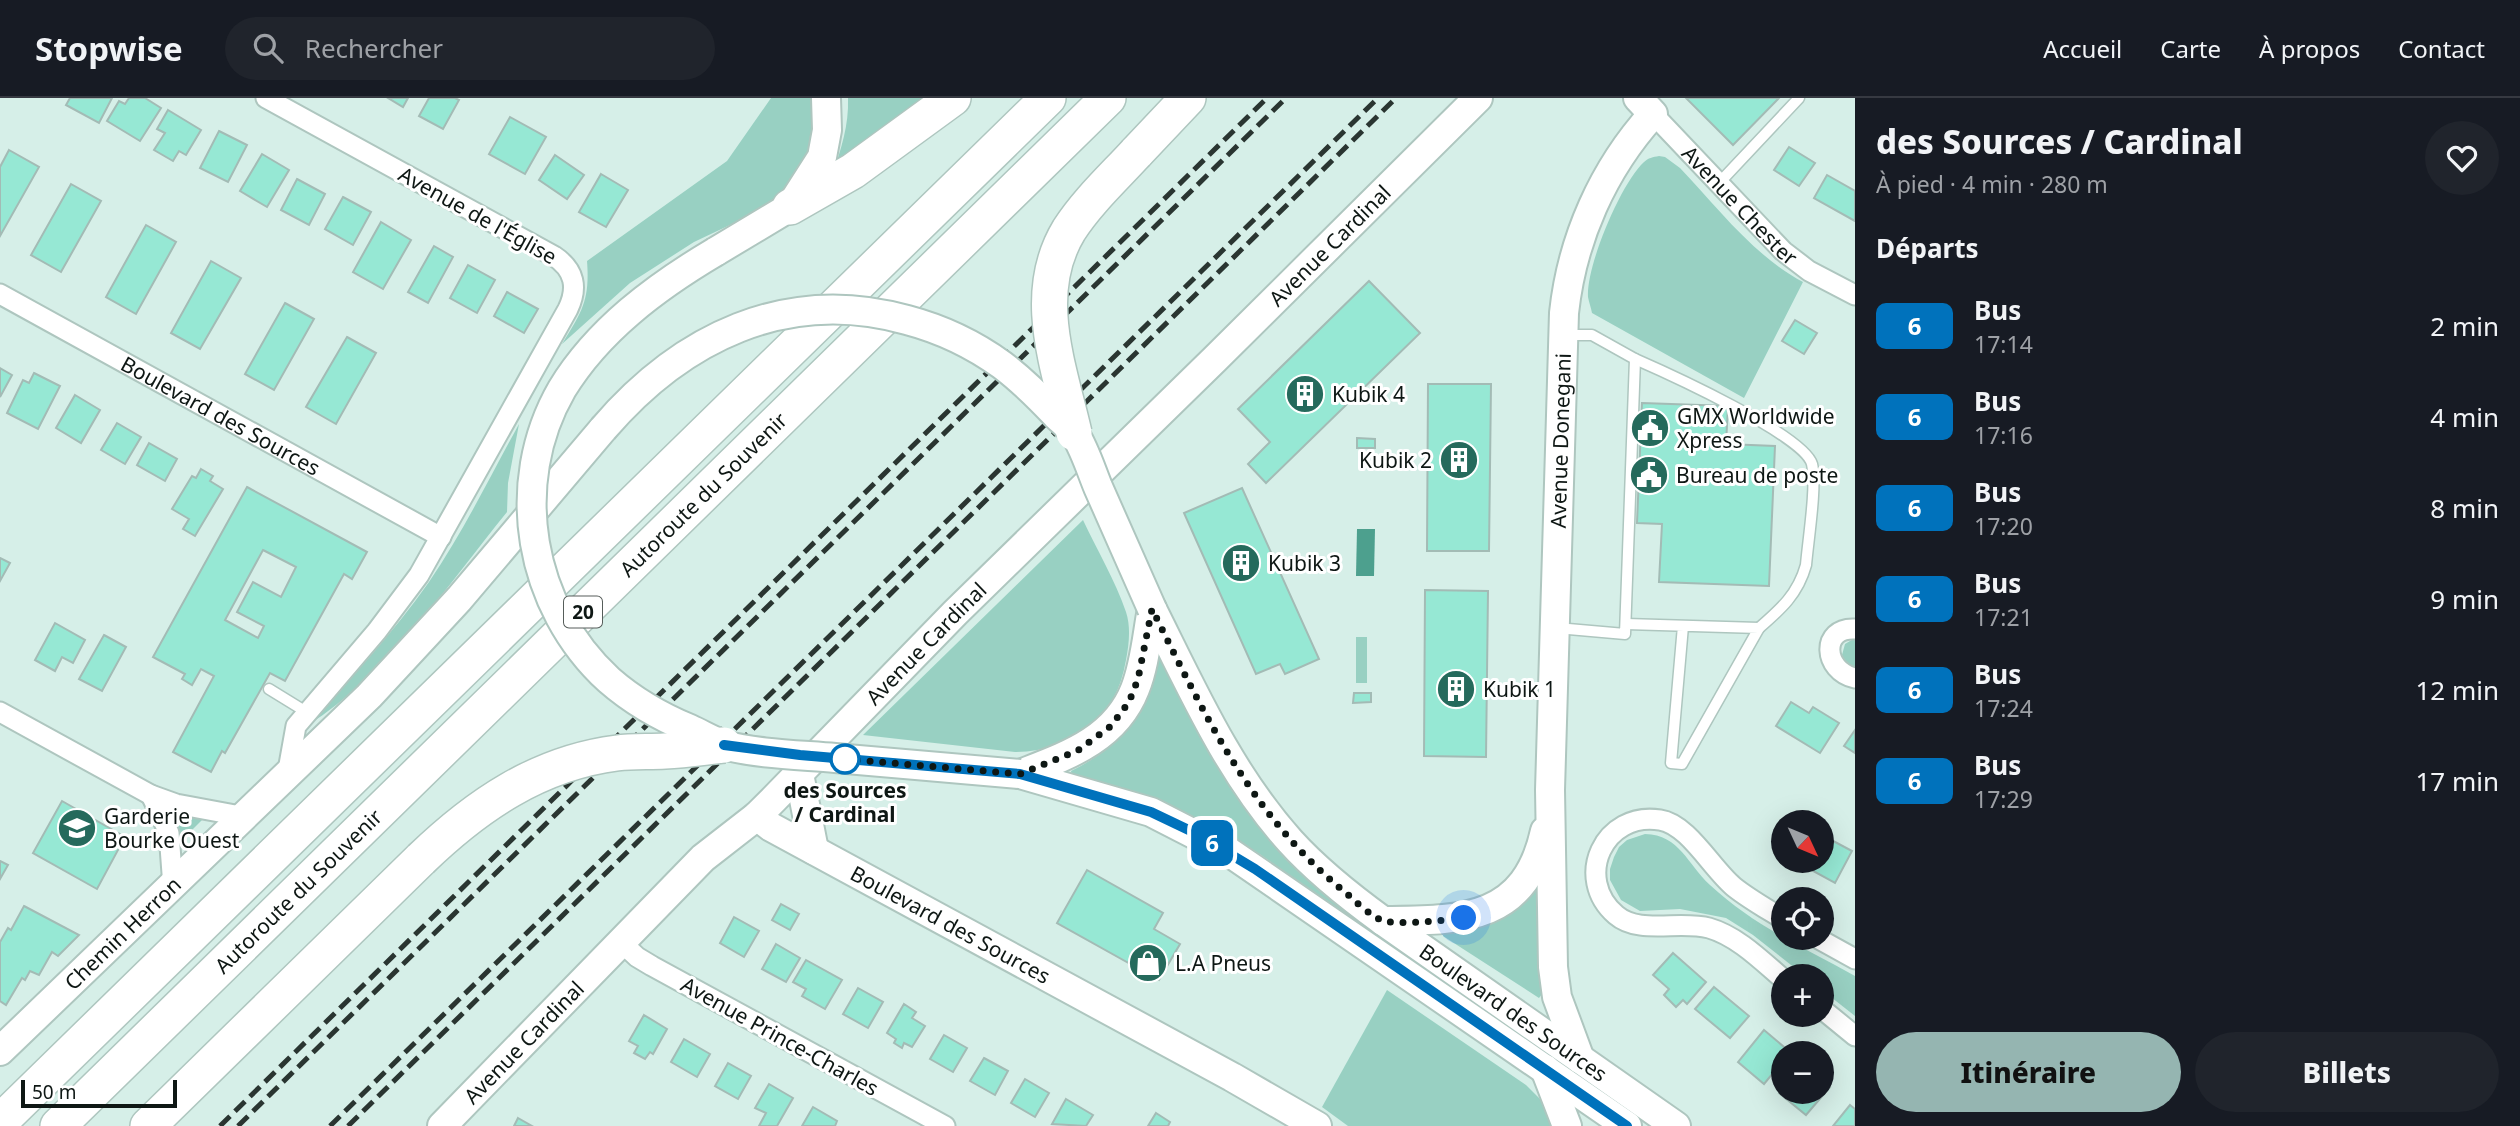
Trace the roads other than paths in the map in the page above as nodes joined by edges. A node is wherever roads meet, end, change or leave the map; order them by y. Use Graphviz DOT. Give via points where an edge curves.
graph roads {
  1 [pos="266,98"];
  2 [pos="826,98"];
  3 [pos="953,98"];
  4 [pos="1048,98"];
  5 [pos="1108,98"];
  6 [pos="1188,98"];
  7 [pos="1478,98"];
  8 [pos="1799,98"];
  9 [pos="1646,106"];
  10 [pos="1720,182"];
  11 [pos="790,206"];
  12 [pos="0,294"];
  13 [pos="1855,295"];
  14 [pos="1562,335"];
  15 [pos="1635,359"];
  16 [pos="1074,433"];
  17 [pos="442,537"];
  18 [pos="1152,609"];
  19 [pos="1626,624"];
  20 [pos="1683,626"];
  21 [pos="1556,628"];
  22 [pos="1759,628"];
  23 [pos="1855,629"];
  24 [pos="1855,678"];
  25 [pos="269,689"];
  26 [pos="0,712"];
  27 [pos="308,713"];
  28 [pos="724,745"];
  29 [pos="799,774"];
  30 [pos="1020,774"];
  31 [pos="287,777"];
  32 [pos="1550,790"];
  33 [pos="150,795"];
  34 [pos="757,816"];
  35 [pos="246,817"];
  36 [pos="814,850"];
  37 [pos="173,887"];
  38 [pos="1771,911"];
  39 [pos="1383,921"];
  40 [pos="620,941"];
  41 [pos="1834,947"];
  42 [pos="1855,959"];
  43 [pos="1771,969"];
  44 [pos="1834,1019"];
  45 [pos="1855,1036"];
  46 [pos="0,1051"];
  47 [pos="1580,1059"];
  48 [pos="1545,1069"];
  49 [pos="0,1122"];
  50 [pos="1306,1122"];
  51 [pos="58,1126"];
  52 [pos="148,1126"];
  53 [pos="442,1126"];
  54 [pos="945,1126"];
  55 [pos="1567,1126"];
  56 [pos="1627,1126"];
  57 [pos="1676,1126"];
  1 -- 17 [label="street, Avenue de l'Église" via="554,256 572,277 575,291 568,309"];
  2 -- 11 [label="main road" via="822,157"];
  3 -- 11 [label="highway" via="853,171"];
  4 -- 49 [label="highway, Autoroute du Souvenir / 20"];
  5 -- 51 [label="highway, Autoroute du Souvenir / 20"];
  6 -- 16 [label="highway, bridge" via="1078,217 1062,243 1049,293 1049,324"];
  7 -- 29 [label="main road, Avenue Cardinal" via="955,613"];
  8 -- 10 [label="lane"];
  9 -- 10 [label="street, Avenue Chester"];
  9 -- 14 [label="main road, Avenue Donegani" via="1587,220 1567,290"];
  10 -- 13 [label="street, Avenue Chester" via="1783,251 1809,271"];
  11 -- 28 [label="main road, Boulevard des Sources, bridge" via="667,283 606,333 570,377 553,407 533,480 531,519 536,552 552,604 568,633 610,680 636,700"];
  12 -- 17 [label="street, Boulevard des Sources"];
  14 -- 15 [label="lane" via="1592,335"];
  14 -- 21 [label="main road, Avenue Donegani"];
  15 -- 19 [label="lane"];
  15 -- 22 [label="lane" via="1726,402 1809,456 1814,474 1806,565 1789,601"];
  16 -- 18 [label="main road, Boulevard des Sources, bridge"];
  16 -- 31 [label="main road, Chemin Herron, bridge" via="1014,373 970,344 905,319 871,311 818,309 769,317 718,336 658,374 628,401 412,651"];
  17 -- 27 [label="street" via="398,603"];
  18 -- 30 [label="main road" via="1135,690 1121,715 1077,751"];
  18 -- 39 [label="main road, Boulevard des Sources" via="1242,779 1321,872"];
  19 -- 20 [label="lane"];
  19 -- 21 [label="lane" via="1625,634"];
  20 -- 22 [label="lane"];
  20 -- 22 [label="lane" via="1671,763 1682,764"];
  21 -- 32 [label="main road, Avenue Donegani"];
  23 -- 24 [label="street" via="1838,633 1829,652 1840,671"];
  25 -- 27 [label="lane"];
  26 -- 33 [label="street"];
  27 -- 31 [label="street" via="296,726"];
  28 -- 30 [label="main road, Boulevard des Sources, bridge"];
  28 -- 52 [label="highway, bridge" via="601,756 569,764 537,775 479,808"];
  29 -- 34 [label="main road, Avenue Cardinal"];
  29 -- 36 [label="main road"];
  30 -- 48 [label="main road, Boulevard des Sources" via="1151,812 1220,847"];
  31 -- 35 [label="main road, Chemin Herron"];
  32 -- 39 [label="main road" via="1538,856 1506,898 1464,918"];
  32 -- 47 [label="main road" via="1554,981"];
  33 -- 35 [label="street"];
  33 -- 37 [label="street" via="169,833"];
  34 -- 36 [label="main road, Boulevard des Sources"];
  34 -- 40 [label="main road, Avenue Cardinal" via="712,849"];
  35 -- 37 [label="main road, Chemin Herron"];
  36 -- 50 [label="main road, Boulevard des Sources"];
  37 -- 46 [label="main road, Chemin Herron"];
  38 -- 43 [label="street" via="1736,888 1682,830 1662,820 1623,827 1606,840 1596,861 1597,886 1607,906 1626,922 1709,928 1730,937"];
  39 -- 47 [label="main road, Boulevard des Sources"];
  40 -- 53 [label="main road, Avenue Cardinal"];
  40 -- 54 [label="street, Avenue Prince-Charles" via="652,966"];
  41 -- 42 [label="street"];
  44 -- 45 [label="street"];
  47 -- 57 [label="main road, Boulevard des Sources"];
  48 -- 55 [label="main road"];
  48 -- 56 [label="main road, Boulevard des Sources"];
}
